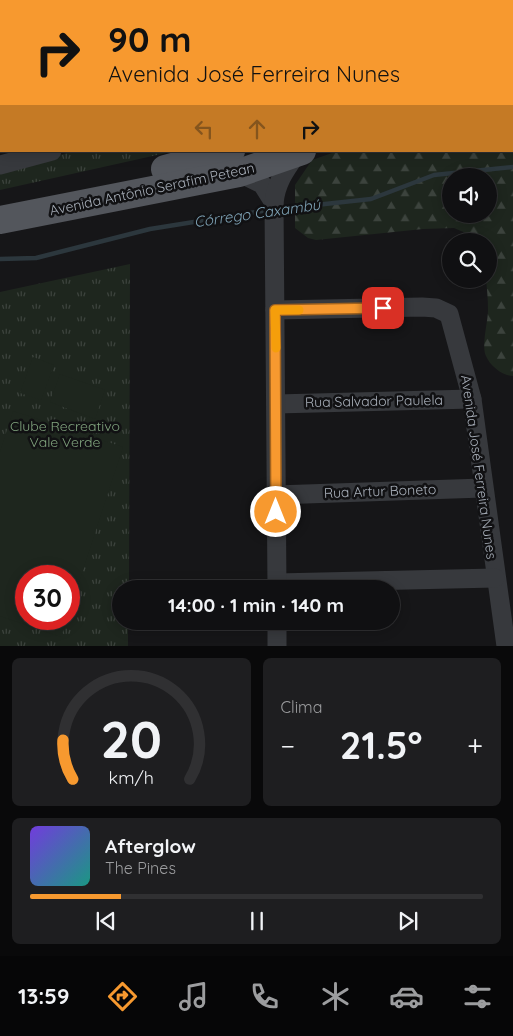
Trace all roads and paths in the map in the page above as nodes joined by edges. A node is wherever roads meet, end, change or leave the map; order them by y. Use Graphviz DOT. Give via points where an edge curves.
graph roads {
  1 [pos="48,152"];
  2 [pos="300,152"];
  3 [pos="235,162"];
  4 [pos="0,165"];
  5 [pos="0,204"];
  6 [pos="274,205"];
  7 [pos="0,220"];
  8 [pos="275,310"];
  9 [pos="472,399"];
  10 [pos="276,404"];
  11 [pos="483,488"];
  12 [pos="276,496"];
  13 [pos="495,578"];
  14 [pos="277,580"];
  15 [pos="400,581"];
  16 [pos="277,630"];
  17 [pos="277,646"];
  18 [pos="506,646"];
  1 -- 4 [label="street"];
  2 -- 3 [label="main road, Avenida Antônio Serafim Petean"];
  2 -- 6 [label="street" via="276,186"];
  3 -- 5 [label="main road, Avenida Antônio Serafim Petean" via="194,163"];
  3 -- 6 [label="street" via="262,184"];
  3 -- 7 [label="main road, Avenida Antônio Serafim Petean"];
  6 -- 8 [label="street"];
  8 -- 9 [label="street, Avenida José Ferreira Nunes" via="436,308 449,314"];
  8 -- 10 [label="street"];
  9 -- 10 [label="street, Rua Salvador Paulela"];
  9 -- 11 [label="street, Avenida José Ferreira Nunes"];
  10 -- 12 [label="street"];
  11 -- 12 [label="street, Rua Artur Boneto"];
  11 -- 13 [label="street, Avenida José Ferreira Nunes"];
  12 -- 14 [label="street"];
  13 -- 15 [label="street"];
  13 -- 18 [label="street, Avenida José Ferreira Nunes"];
  16 -- 17 [label="street"];
}
